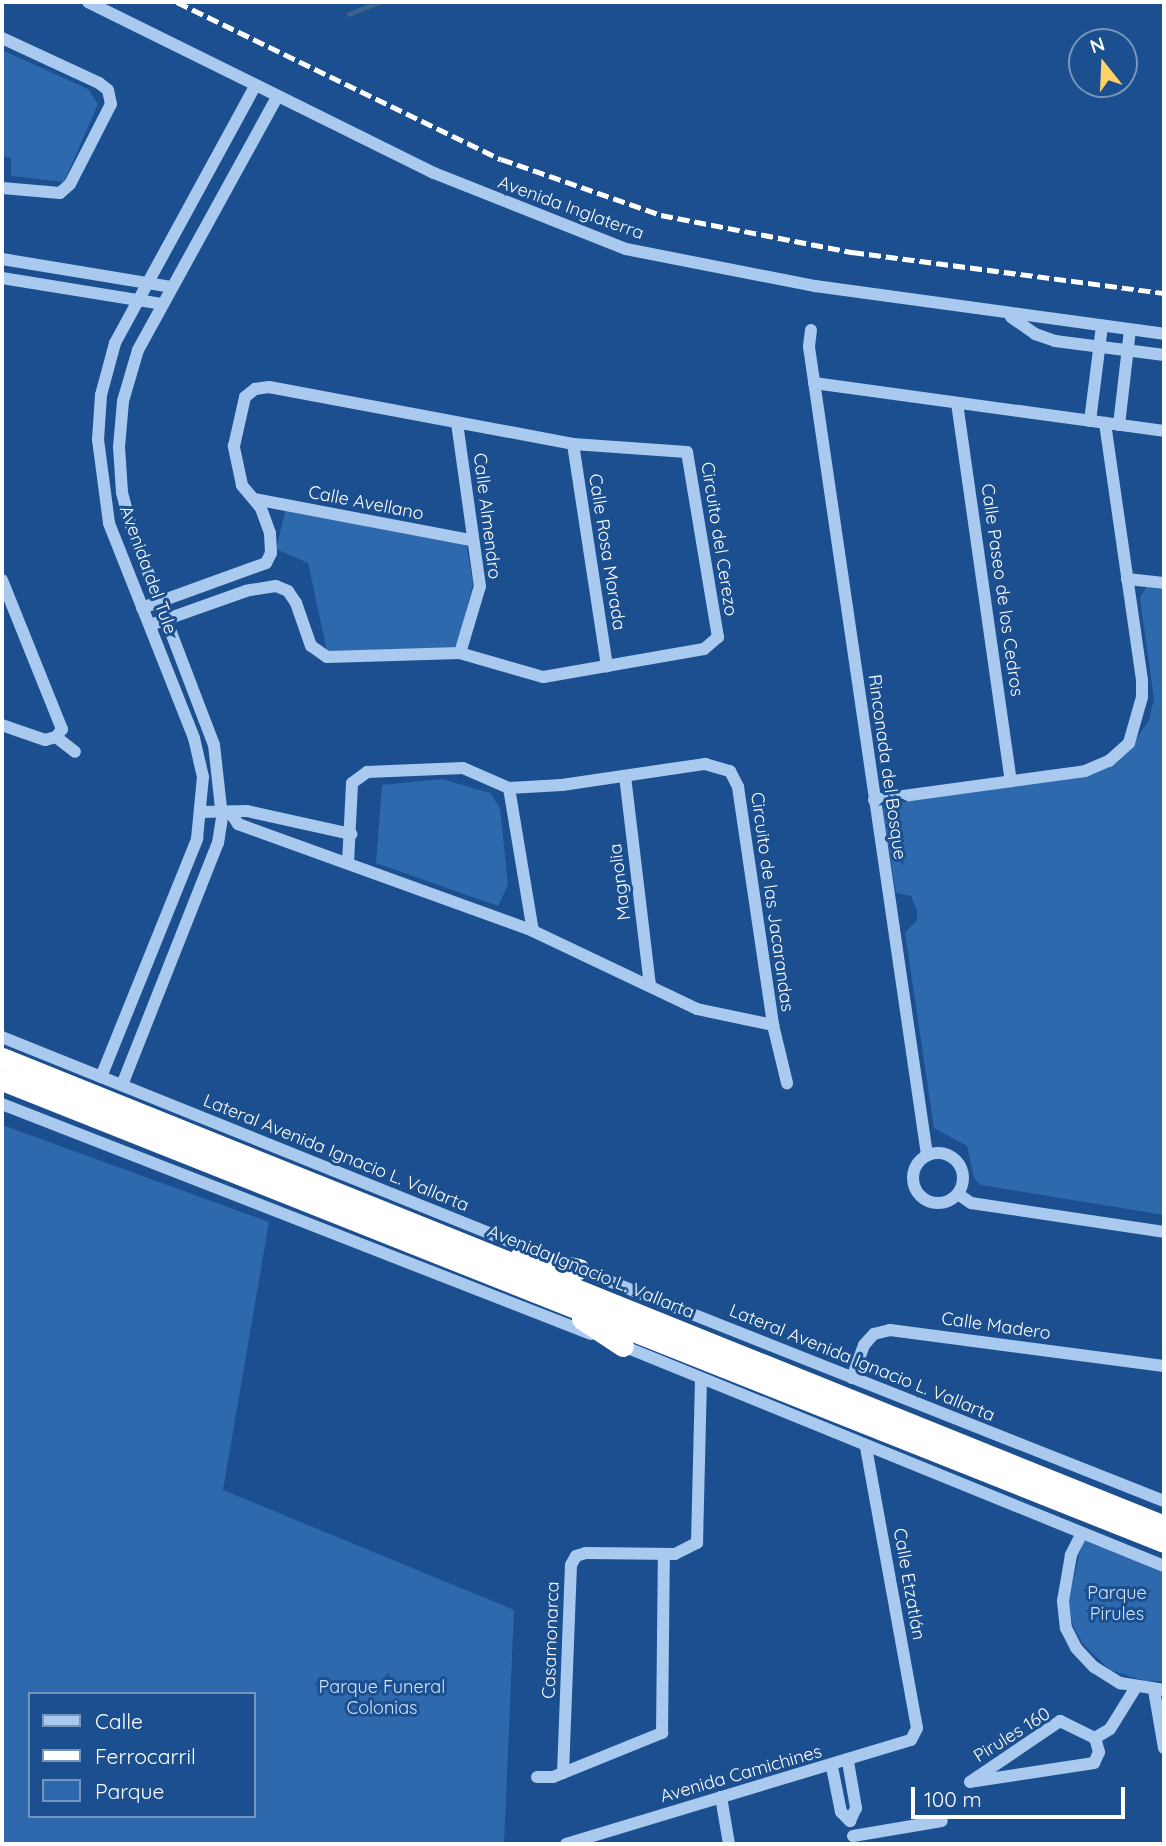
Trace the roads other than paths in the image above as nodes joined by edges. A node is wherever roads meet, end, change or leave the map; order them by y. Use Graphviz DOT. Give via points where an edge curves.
graph roads {
  1 [pos="88,2"];
  2 [pos="2,38"];
  3 [pos="255,86"];
  4 [pos="277,97"];
  5 [pos="2,188"];
  6 [pos="2,259"];
  7 [pos="2,278"];
  8 [pos="147,283"];
  9 [pos="172,287"];
  10 [pos="138,300"];
  11 [pos="163,304"];
  12 [pos="1009,315"];
  13 [pos="1102,326"];
  14 [pos="811,330"];
  15 [pos="1130,330"];
  16 [pos="1164,334"];
  17 [pos="1099,346"];
  18 [pos="1128,350"];
  19 [pos="1164,355"];
  20 [pos="814,383"];
  21 [pos="957,403"];
  22 [pos="1090,421"];
  23 [pos="457,423"];
  24 [pos="1105,423"];
  25 [pos="1119,425"];
  26 [pos="1164,431"];
  27 [pos="573,444"];
  28 [pos="254,499"];
  29 [pos="471,540"];
  30 [pos="257,569"];
  31 [pos="1127,579"];
  32 [pos="2,580"];
  33 [pos="1164,583"];
  34 [pos="263,587"];
  35 [pos="160,602"];
  36 [pos="8,608"];
  37 [pos="142,608"];
  38 [pos="167,620"];
  39 [pos="150,625"];
  40 [pos="460,653"];
  41 [pos="607,666"];
  42 [pos="2,724"];
  43 [pos="56,737"];
  44 [pos="75,752"];
  45 [pos="625,776"];
  46 [pos="1011,781"];
  47 [pos="509,788"];
  48 [pos="874,800"];
  49 [pos="202,811"];
  50 [pos="227,814"];
  51 [pos="281,818"];
  52 [pos="323,827"];
  53 [pos="351,834"];
  54 [pos="276,836"];
  55 [pos="318,852"];
  56 [pos="348,863"];
  57 [pos="533,931"];
  58 [pos="650,985"];
  59 [pos="773,1025"];
  60 [pos="2,1037"];
  61 [pos="2,1058"];
  62 [pos="101,1077"];
  63 [pos="2,1080"];
  64 [pos="787,1083"];
  65 [pos="122,1085"];
  66 [pos="2,1104"];
  67 [pos="927,1155"];
  68 [pos="958,1194"];
  69 [pos="1164,1232"];
  70 [pos="467,1247"];
  71 [pos="579,1269"];
  72 [pos="545,1294"];
  73 [pos="623,1346"];
  74 [pos="1164,1366"];
  75 [pos="852,1378"];
  76 [pos="701,1380"];
  77 [pos="866,1446"];
  78 [pos="1164,1501"];
  79 [pos="1164,1526"];
  80 [pos="1082,1533"];
  81 [pos="1164,1542"];
  82 [pos="664,1554"];
  83 [pos="1164,1566"];
  84 [pos="1136,1687"];
  85 [pos="1159,1690"];
  86 [pos="917,1728"];
  87 [pos="1095,1738"];
  88 [pos="1164,1748"];
  89 [pos="848,1762"];
  90 [pos="832,1767"];
  91 [pos="563,1773"];
  92 [pos="537,1777"];
  93 [pos="721,1797"];
  94 [pos="942,1821"];
  95 [pos="850,1822"];
  96 [pos="854,1840"];
  97 [pos="566,1844"];
  98 [pos="729,1844"];
  1 -- 3 [label="street, Avenida Inglaterra"];
  2 -- 5 [label="street" via="99,83 108,90 111,104 70,184 60,193"];
  3 -- 4 [label="street, Avenida Inglaterra"];
  3 -- 8 [label="street, Avenida del Tule"];
  4 -- 9 [label="street, Avenida del Tule"];
  4 -- 12 [label="street, Avenida Inglaterra" via="434,173 626,249 802,284"];
  6 -- 8 [label="street"];
  7 -- 10 [label="street"];
  8 -- 9 [label="street"];
  8 -- 10 [label="street, Avenida del Tule"];
  9 -- 11 [label="street, Avenida del Tule"];
  10 -- 11 [label="street"];
  10 -- 37 [label="street, Avenida del Tule" via="107,368 98,440 109,523"];
  11 -- 35 [label="street, Avenida del Tule" via="128,375 119,447 132,530"];
  12 -- 13 [label="street, Avenida Inglaterra"];
  12 -- 17 [label="street" via="1045,338"];
  13 -- 15 [label="street, Avenida Inglaterra"];
  13 -- 17 [label="street"];
  14 -- 20 [label="street, Rinconada del Bosque" via="808,346"];
  15 -- 16 [label="street, Avenida Inglaterra"];
  15 -- 18 [label="street"];
  17 -- 18 [label="street"];
  17 -- 22 [label="street"];
  18 -- 19 [label="street"];
  18 -- 25 [label="street"];
  20 -- 21 [label="street"];
  20 -- 48 [label="street, Rinconada del Bosque"];
  21 -- 22 [label="street"];
  21 -- 46 [label="street, Calle Paseo de los Cedros"];
  22 -- 24 [label="street"];
  23 -- 27 [label="street, Circuito del Cerezo"];
  23 -- 28 [label="street, Circuito del Cerezo" via="269,387 255,389 245,397 234,446 242,485"];
  23 -- 29 [label="street, Calle Almendro"];
  24 -- 25 [label="street"];
  24 -- 31 [label="street"];
  25 -- 26 [label="street"];
  27 -- 41 [label="street, Calle Rosa Morada"];
  27 -- 41 [label="street, Circuito del Cerezo" via="687,453 718,637 704,649"];
  28 -- 29 [label="street, Calle Avellano"];
  28 -- 30 [label="street, Circuito del Cerezo" via="270,533 271,553"];
  29 -- 40 [label="street, Calle Almendro" via="480,586"];
  30 -- 34 [label="street"];
  30 -- 35 [label="street"];
  31 -- 33 [label="street"];
  31 -- 46 [label="street" via="1142,697 1129,743 1097,767"];
  32 -- 36 [label="street"];
  34 -- 38 [label="street"];
  34 -- 40 [label="street, Circuito del Cerezo" via="288,591 311,646 327,657"];
  35 -- 37 [label="street"];
  35 -- 38 [label="street, Avenida del Tule"];
  36 -- 43 [label="street" via="60,720 62,729"];
  37 -- 39 [label="street, Avenida del Tule"];
  38 -- 39 [label="street"];
  38 -- 50 [label="street, Avenida del Tule" via="214,745"];
  39 -- 49 [label="street, Avenida del Tule" via="194,738 203,777"];
  40 -- 41 [label="street, Circuito del Cerezo" via="543,677"];
  42 -- 43 [label="street" via="45,740"];
  43 -- 44 [label="street"];
  45 -- 47 [label="street, Circuito de las Jacarandas"];
  45 -- 58 [label="street, Magnolia"];
  45 -- 59 [label="street, Circuito de las Jacarandas" via="705,764 730,771 738,787"];
  46 -- 48 [label="street"];
  47 -- 53 [label="street, Circuito de las Jacarandas" via="463,768 367,772 352,783"];
  47 -- 57 [label="street"];
  48 -- 67 [label="street, Rinconada del Bosque"];
  49 -- 50 [label="street, Circuito de las Jacarandas"];
  49 -- 62 [label="street, Avenida del Tule" via="197,839"];
  50 -- 51 [label="street, Circuito de las Jacarandas" via="247,811"];
  50 -- 54 [label="street, Circuito de las Jacarandas" via="238,824"];
  50 -- 65 [label="street, Avenida del Tule"];
  51 -- 52 [label="street, Circuito de las Jacarandas"];
  51 -- 54 [label="street"];
  52 -- 53 [label="street, Circuito de las Jacarandas"];
  52 -- 55 [label="street"];
  53 -- 56 [label="street, Circuito de las Jacarandas"];
  54 -- 55 [label="street, Circuito de las Jacarandas"];
  55 -- 56 [label="street, Circuito de las Jacarandas"];
  56 -- 57 [label="street, Circuito de las Jacarandas"];
  57 -- 58 [label="street, Circuito de las Jacarandas"];
  58 -- 59 [label="street, Circuito de las Jacarandas" via="697,1009"];
  59 -- 64 [label="street"];
  60 -- 62 [label="street, Lateral Avenida Ignacio L. Vallarta"];
  61 -- 70 [label="highway, Avenida Ignacio L. Vallarta"];
  62 -- 65 [label="street, Lateral Avenida Ignacio L. Vallarta"];
  63 -- 72 [label="highway"];
  65 -- 71 [label="street, Lateral Avenida Ignacio L. Vallarta"];
  66 -- 73 [label="street"];
  67 -- 68 [label="street" via="946,1154 954,1159 963,1175"];
  67 -- 68 [label="street" via="916,1166 912,1180 918,1194 938,1202"];
  68 -- 69 [label="street" via="971,1203"];
  70 -- 71 [label="highway"];
  70 -- 79 [label="highway, Avenida Ignacio L. Vallarta"];
  71 -- 75 [label="street, Lateral Avenida Ignacio L. Vallarta"];
  72 -- 73 [label="highway"];
  72 -- 81 [label="highway"];
  73 -- 76 [label="street"];
  74 -- 75 [label="street, Calle Madero" via="890,1330 874,1334 864,1345"];
  75 -- 78 [label="street, Lateral Avenida Ignacio L. Vallarta"];
  76 -- 77 [label="street"];
  76 -- 82 [label="street, Casamonarca" via="699,1537 689,1550"];
  77 -- 80 [label="street"];
  77 -- 86 [label="street, Calle Etzatlán"];
  80 -- 83 [label="street"];
  80 -- 84 [label="street" via="1066,1578 1066,1628 1076,1648 1094,1667"];
  82 -- 91 [label="street" via="662,1733"];
  82 -- 91 [label="street, Casamonarca" via="586,1553 576,1556 571,1565"];
  84 -- 85 [label="street"];
  84 -- 87 [label="street, Pirules 160" via="1110,1729"];
  85 -- 88 [label="street"];
  86 -- 89 [label="street, Avenida Camichines" via="911,1740 900,1746"];
  87 -- 87 [label="street, Pirules 160" via="1060,1721 970,1782 1089,1766 1097,1759"];
  89 -- 90 [label="street, Avenida Camichines"];
  89 -- 95 [label="street" via="856,1808"];
  90 -- 93 [label="street, Avenida Camichines"];
  90 -- 95 [label="street" via="841,1812"];
  91 -- 92 [label="street"];
  93 -- 97 [label="street, Avenida Camichines"];
  93 -- 98 [label="street"];
  94 -- 96 [label="street"];
  95 -- 96 [label="street"];
}
